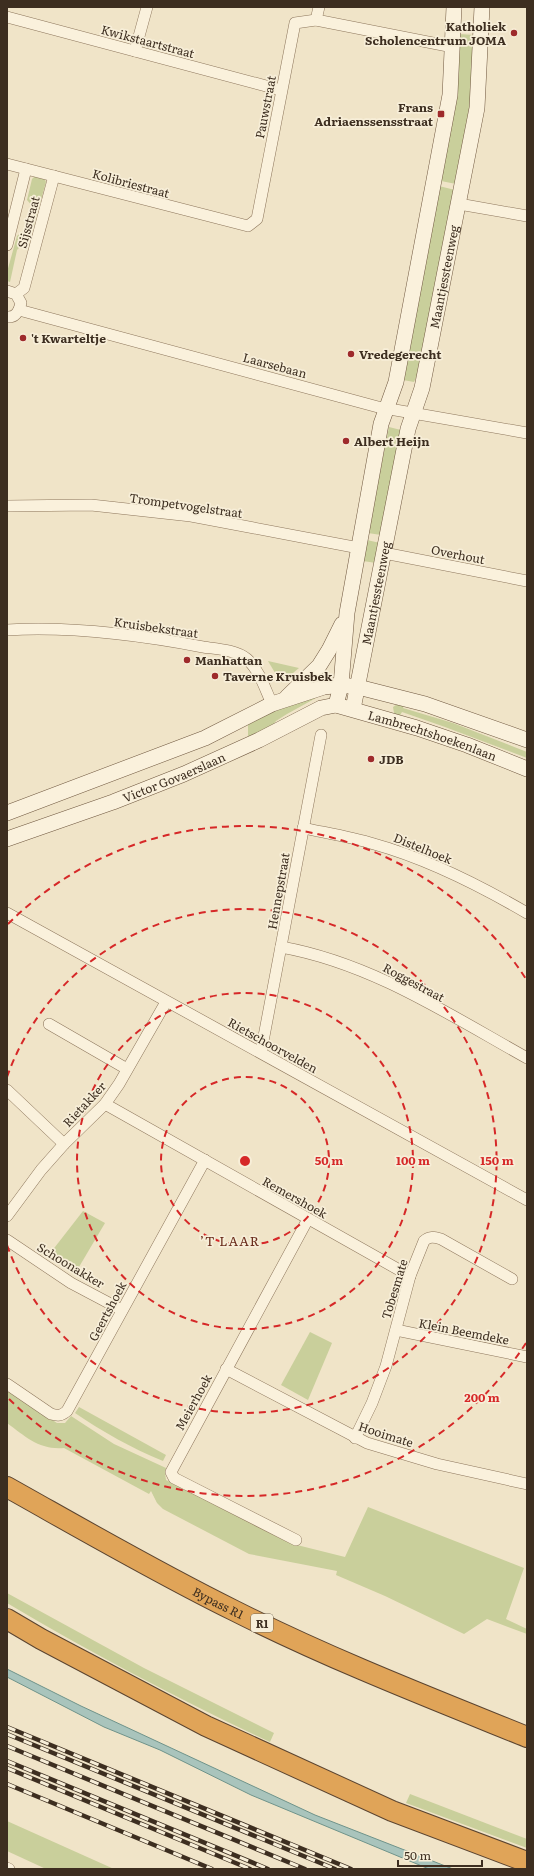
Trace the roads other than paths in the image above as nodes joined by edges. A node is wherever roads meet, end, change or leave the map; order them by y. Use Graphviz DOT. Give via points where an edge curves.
graph roads {
  1 [pos="147,7"];
  2 [pos="319,7"];
  3 [pos="454,7"];
  4 [pos="482,7"];
  5 [pos="7,17"];
  6 [pos="316,20"];
  7 [pos="453,47"];
  8 [pos="135,51"];
  9 [pos="281,90"];
  10 [pos="7,164"];
  11 [pos="26,169"];
  12 [pos="54,176"];
  13 [pos="459,204"];
  14 [pos="527,216"];
  15 [pos="248,226"];
  16 [pos="7,245"];
  17 [pos="14,305"];
  18 [pos="387,408"];
  19 [pos="413,412"];
  20 [pos="527,434"];
  21 [pos="7,506"];
  22 [pos="359,548"];
  23 [pos="384,553"];
  24 [pos="527,581"];
  25 [pos="347,613"];
  26 [pos="7,630"];
  27 [pos="341,685"];
  28 [pos="358,687"];
  29 [pos="278,701"];
  30 [pos="336,705"];
  31 [pos="353,709"];
  32 [pos="321,735"];
  33 [pos="527,740"];
  34 [pos="527,769"];
  35 [pos="7,814"];
  36 [pos="302,828"];
  37 [pos="7,839"];
  38 [pos="7,913"];
  39 [pos="527,913"];
  40 [pos="281,946"];
  41 [pos="166,1002"];
  42 [pos="49,1024"];
  43 [pos="261,1052"];
  44 [pos="527,1058"];
  45 [pos="128,1069"];
  46 [pos="7,1090"];
  47 [pos="105,1104"];
  48 [pos="64,1144"];
  49 [pos="205,1160"];
  50 [pos="527,1200"];
  51 [pos="7,1216"];
  52 [pos="308,1219"];
  53 [pos="7,1240"];
  54 [pos="410,1276"];
  55 [pos="512,1280"];
  56 [pos="122,1310"];
  57 [pos="396,1330"];
  58 [pos="527,1357"];
  59 [pos="226,1369"];
  60 [pos="7,1384"];
  61 [pos="355,1438"];
  62 [pos="527,1484"];
  63 [pos="7,1487"];
  64 [pos="296,1540"];
  65 [pos="7,1619"];
  66 [pos="527,1737"];
  67 [pos="527,1862"];
  1 -- 8 [label="street"];
  2 -- 6 [label="street"];
  3 -- 7 [label="street, Maantjessteenweg"];
  4 -- 13 [label="street, Maantjessteenweg" via="478,108"];
  5 -- 8 [label="street, Kwikstaartstraat"];
  6 -- 7 [label="street"];
  6 -- 9 [label="street, Pauwstraat" via="296,23"];
  7 -- 18 [label="street, Maantjessteenweg" via="450,95 436,176 396,382"];
  8 -- 9 [label="street, Kwikstaartstraat"];
  9 -- 15 [label="street, Pauwstraat" via="257,219"];
  10 -- 11 [label="street, Kolibriestraat"];
  11 -- 12 [label="street, Kolibriestraat"];
  11 -- 16 [label="street, Sijsstraat"];
  12 -- 15 [label="street, Kolibriestraat"];
  12 -- 17 [label="street, Sijsstraat" via="24,288"];
  13 -- 14 [label="street"];
  13 -- 19 [label="street, Maantjessteenweg" via="422,388"];
  17 -- 18 [label="street, Laarsebaan"];
  18 -- 19 [label="street, Laarsebaan"];
  18 -- 22 [label="street, Maantjessteenweg" via="381,424"];
  19 -- 20 [label="street, Laarsebaan"];
  19 -- 23 [label="street, Maantjessteenweg"];
  21 -- 22 [label="street, Trompetvogelstraat" via="91,505 192,516"];
  22 -- 25 [label="street, Maantjessteenweg"];
  23 -- 24 [label="street, Overhout"];
  23 -- 28 [label="street, Maantjessteenweg"];
  25 -- 27 [label="street, Maantjessteenweg"];
  25 -- 29 [label="street, Victor Govaerslaan" via="319,666"];
  26 -- 29 [label="street, Kruisbekstraat" via="61,630 153,638 234,653 247,659"];
  27 -- 28 [label="street, Lambrechtshoekenlaan"];
  27 -- 29 [label="street, Victor Govaerslaan" via="324,687"];
  27 -- 30 [label="street, Maantjessteenweg"];
  28 -- 31 [label="street, Maantjessteenweg"];
  28 -- 33 [label="street, Lambrechtshoekenlaan" via="425,704"];
  29 -- 35 [label="street, Victor Govaerslaan" via="205,738"];
  30 -- 31 [label="street, Lambrechtshoekenlaan"];
  30 -- 37 [label="street, Victor Govaerslaan" via="321,708 184,774"];
  31 -- 34 [label="street, Lambrechtshoekenlaan" via="467,745"];
  32 -- 36 [label="street, Hennepstraat"];
  36 -- 39 [label="street, Distelhoek" via="374,844 405,854 472,883"];
  36 -- 40 [label="street, Hennepstraat"];
  38 -- 41 [label="street, Rietschoorvelden"];
  40 -- 43 [label="street, Hennepstraat"];
  40 -- 44 [label="street, Roggestraat" via="346,963 385,980"];
  41 -- 43 [label="street, Rietschoorvelden"];
  41 -- 45 [label="street, Rietakker"];
  42 -- 45 [label="street"];
  43 -- 50 [label="street, Rietschoorvelden"];
  45 -- 47 [label="street, Rietakker"];
  46 -- 48 [label="street"];
  47 -- 48 [label="street, Rietakker"];
  47 -- 49 [label="street, Remershoek"];
  48 -- 51 [label="street, Rietakker"];
  49 -- 52 [label="street, Remershoek"];
  49 -- 56 [label="street, Geertshoek"];
  52 -- 54 [label="street, Remershoek"];
  52 -- 59 [label="street, Meierhoek"];
  53 -- 56 [label="street, Schoonakker" via="71,1283"];
  54 -- 55 [label="street, Tobesmate" via="424,1241 431,1237 441,1239"];
  54 -- 57 [label="street, Tobesmate"];
  56 -- 60 [label="street, Geertshoek" via="74,1399 62,1415 51,1414"];
  57 -- 58 [label="street, Klein Beemdeke"];
  57 -- 61 [label="street, Tobesmate" via="372,1403"];
  59 -- 61 [label="street, Hooimate"];
  59 -- 64 [label="street, Meierhoek" via="172,1467 171,1476"];
  61 -- 62 [label="street, Hooimate" via="437,1464"];
  63 -- 66 [label="highway, Bypass R1 / R1" via="233,1610 373,1675"];
  65 -- 67 [label="highway" via="206,1726 392,1811"];
}
